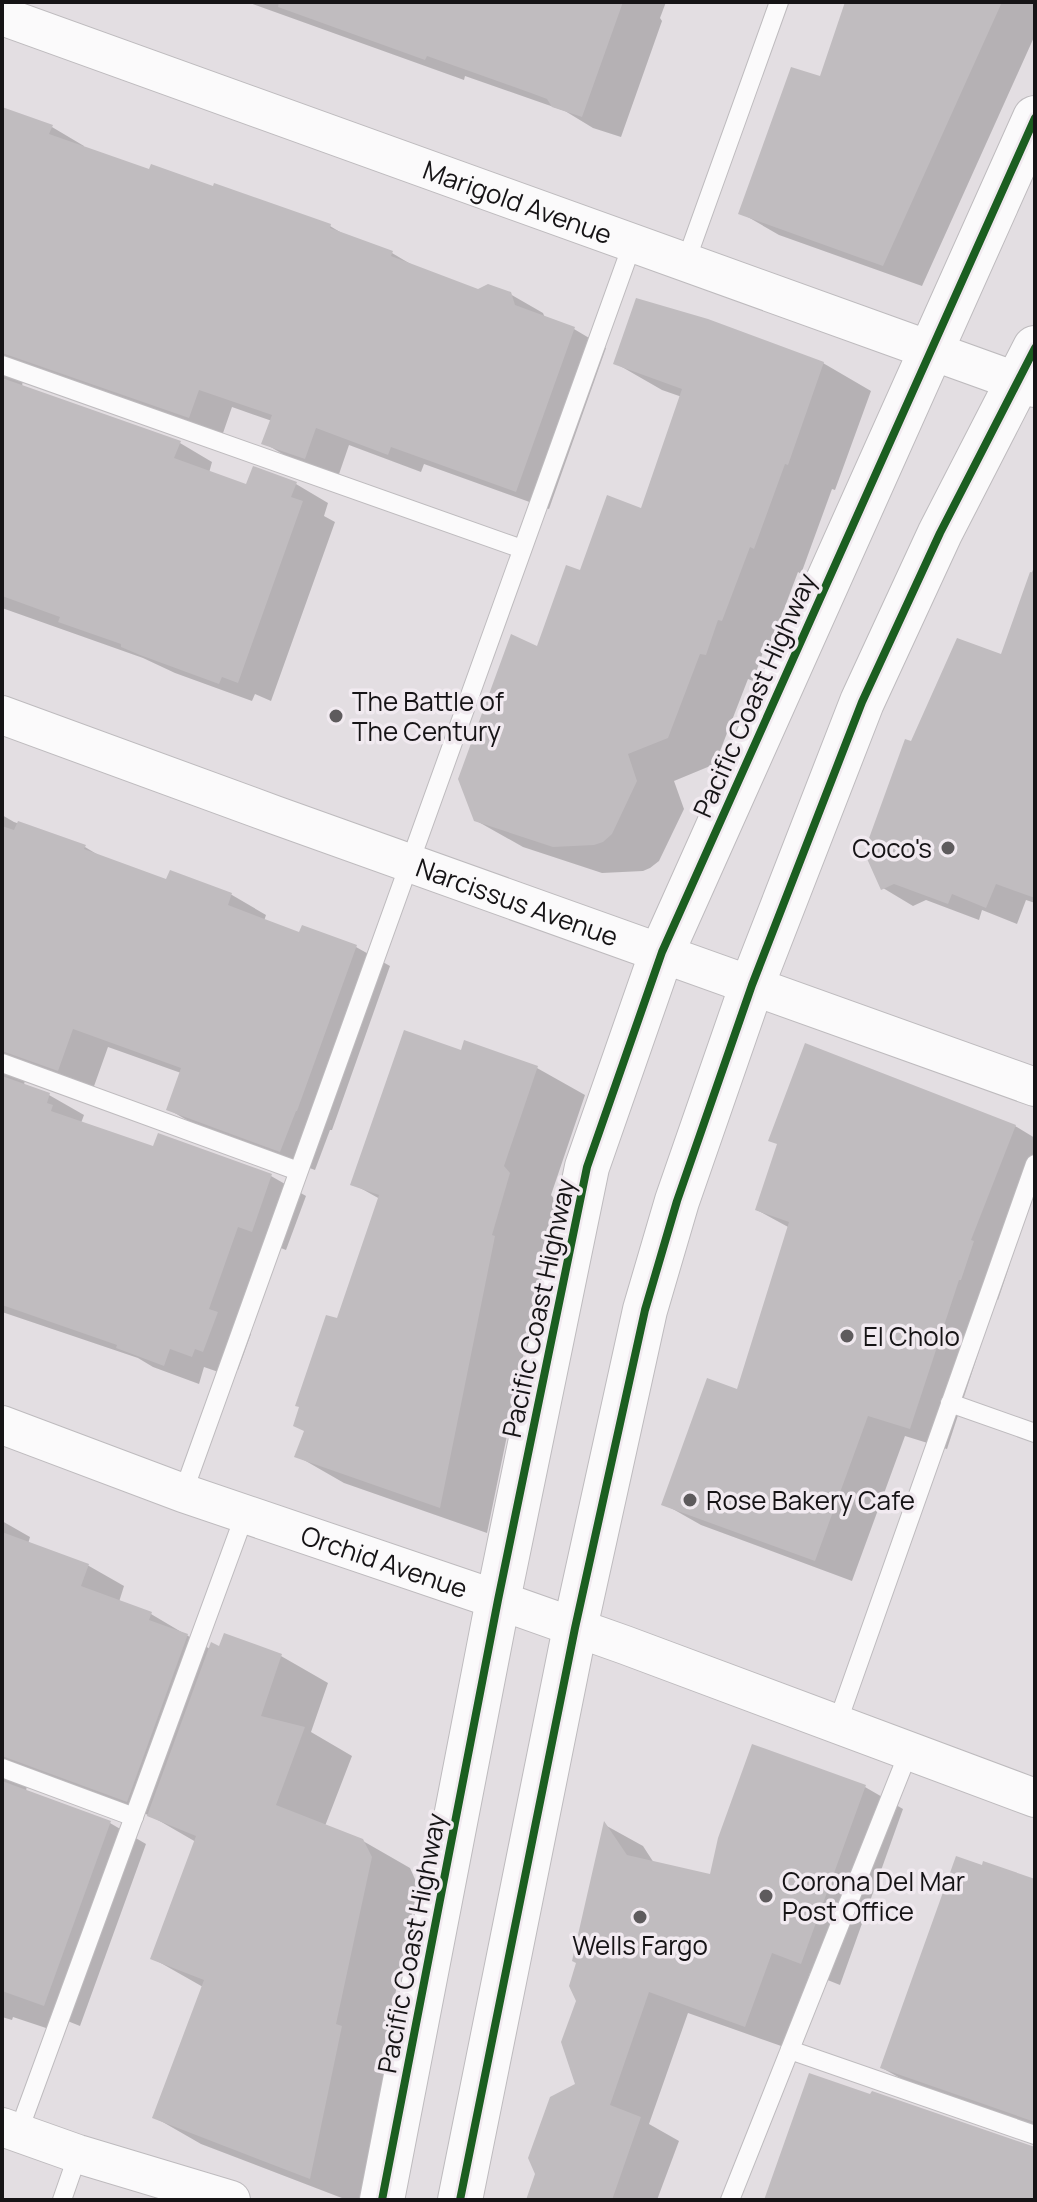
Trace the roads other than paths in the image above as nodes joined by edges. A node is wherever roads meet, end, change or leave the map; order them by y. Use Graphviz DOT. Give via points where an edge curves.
graph roads {
  1 [pos="779,2"];
  2 [pos="2,16"];
  3 [pos="1035,118"];
  4 [pos="633,242"];
  5 [pos="686,261"];
  6 [pos="930,351"];
  7 [pos="2,365"];
  8 [pos="1029,373"];
  9 [pos="522,549"];
  10 [pos="2,715"];
  11 [pos="410,862"];
  12 [pos="662,952"];
  13 [pos="752,985"];
  14 [pos="2,1063"];
  15 [pos="1035,1087"];
  16 [pos="1035,1164"];
  17 [pos="298,1171"];
  18 [pos="950,1403"];
  19 [pos="2,1425"];
  20 [pos="1035,1433"];
  21 [pos="183,1493"];
  22 [pos="245,1514"];
  23 [pos="498,1600"];
  24 [pos="575,1628"];
  25 [pos="837,1724"];
  26 [pos="909,1751"];
  27 [pos="2,1768"];
  28 [pos="1035,1798"];
  29 [pos="134,1817"];
  30 [pos="790,2050"];
  31 [pos="10,2130"];
  32 [pos="1035,2135"];
  33 [pos="78,2154"];
  34 [pos="62,2200"];
  35 [pos="231,2200"];
  36 [pos="382,2200"];
  37 [pos="460,2200"];
  38 [pos="730,2200"];
  1 -- 5 [label="lane"];
  2 -- 4 [label="street, Marigold Avenue"];
  3 -- 6 [label="highway, Pacific Coast Highway"];
  4 -- 5 [label="street, Marigold Avenue"];
  4 -- 9 [label="lane"];
  5 -- 6 [label="street, Marigold Avenue"];
  6 -- 8 [label="street, Marigold Avenue"];
  6 -- 12 [label="highway, Pacific Coast Highway"];
  7 -- 9 [label="lane"];
  8 -- 13 [label="highway" via="940,533 862,702"];
  9 -- 11 [label="lane"];
  10 -- 11 [label="street, Narcissus Avenue"];
  11 -- 12 [label="street, Narcissus Avenue"];
  11 -- 17 [label="lane"];
  12 -- 13 [label="street, Narcissus Avenue"];
  12 -- 23 [label="highway, Pacific Coast Highway" via="587,1167"];
  13 -- 15 [label="street, Narcissus Avenue"];
  13 -- 24 [label="highway" via="645,1310"];
  14 -- 17 [label="lane"];
  16 -- 18 [label="lane"];
  17 -- 21 [label="lane"];
  18 -- 20 [label="lane"];
  18 -- 25 [label="lane"];
  19 -- 21 [label="street, Orchid Avenue"];
  21 -- 22 [label="street, Orchid Avenue"];
  22 -- 23 [label="street, Orchid Avenue"];
  22 -- 29 [label="lane"];
  23 -- 24 [label="street, Orchid Avenue"];
  23 -- 36 [label="highway, Pacific Coast Highway"];
  24 -- 25 [label="street, Orchid Avenue"];
  24 -- 37 [label="highway"];
  25 -- 26 [label="street, Orchid Avenue"];
  26 -- 28 [label="street, Orchid Avenue"];
  26 -- 30 [label="lane"];
  27 -- 29 [label="lane"];
  29 -- 31 [label="lane"];
  30 -- 32 [label="lane"];
  30 -- 38 [label="lane"];
  31 -- 33 [label="street"];
  33 -- 34 [label="lane"];
  33 -- 35 [label="street"];
}
